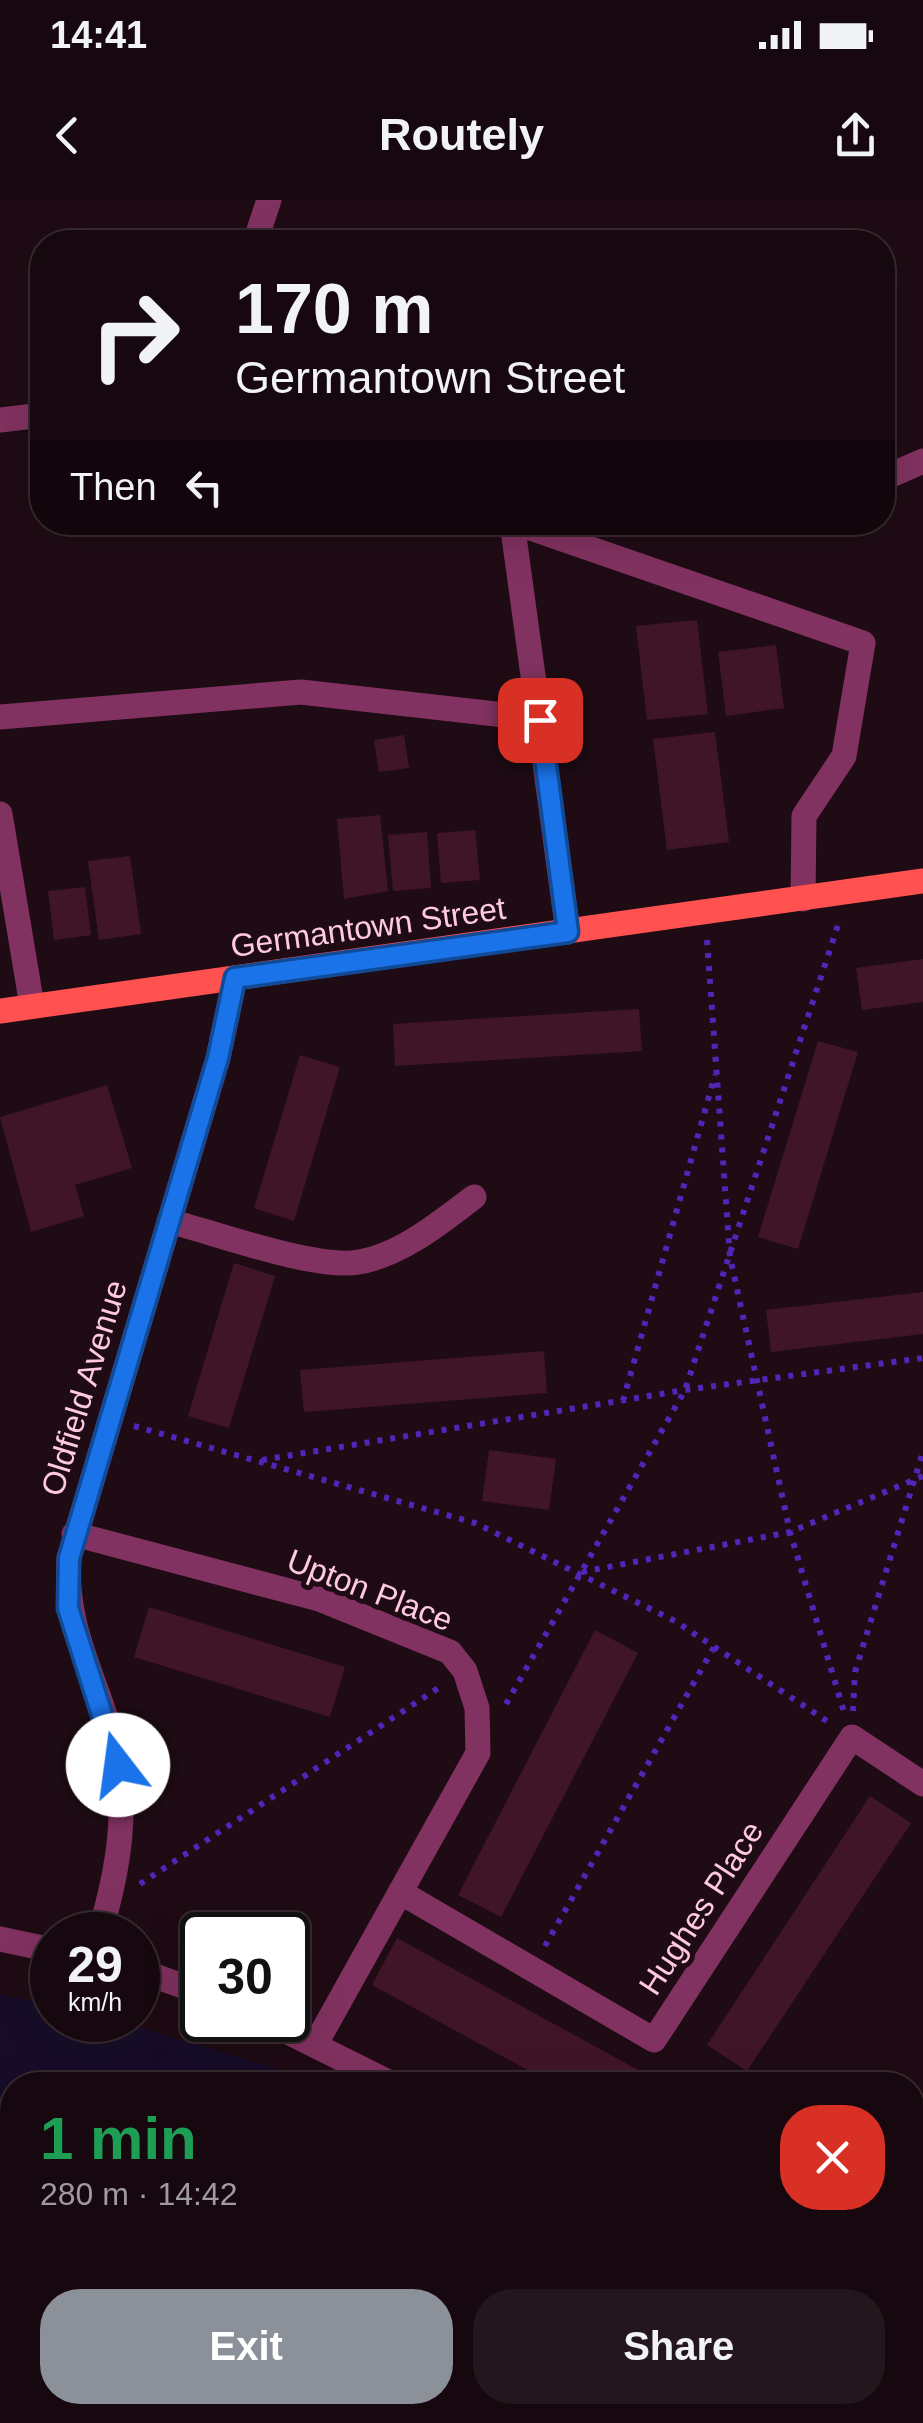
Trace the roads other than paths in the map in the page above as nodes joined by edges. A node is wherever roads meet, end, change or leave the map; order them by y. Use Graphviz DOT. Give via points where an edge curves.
graph roads {
  1 [pos="268,200"];
  2 [pos="258,230"];
  3 [pos="30,416"];
  4 [pos="0,420"];
  5 [pos="923,462"];
  6 [pos="895,473"];
  7 [pos="515,535"];
  8 [pos="550,535"];
  9 [pos="0,716"];
  10 [pos="540,720"];
  11 [pos="0,814"];
  12 [pos="923,881"];
  13 [pos="803,899"];
  14 [pos="568,932"];
  15 [pos="235,978"];
  16 [pos="32,1006"];
  17 [pos="0,1011"];
  18 [pos="474,1197"];
  19 [pos="169,1221"];
  20 [pos="74,1534"];
  21 [pos="923,1784"];
  22 [pos="400,1892"];
  23 [pos="106,1912"];
  24 [pos="0,1940"];
  25 [pos="30,1946"];
  26 [pos="309,2042"];
  27 [pos="315,2045"];
  28 [pos="368,2072"];
  1 -- 2 [label="street"];
  3 -- 4 [label="street"];
  5 -- 6 [label="street"];
  7 -- 10 [label="street"];
  8 -- 13 [label="street" via="862,643 844,756 804,816"];
  9 -- 10 [label="street" via="301,692"];
  10 -- 14 [label="street"];
  11 -- 16 [label="street"];
  12 -- 13 [label="main road, Germantown Street"];
  13 -- 14 [label="main road, Germantown Street"];
  14 -- 15 [label="main road, Germantown Street"];
  15 -- 16 [label="main road, Germantown Street"];
  15 -- 19 [label="street, Oldfield Avenue"];
  16 -- 17 [label="main road, Germantown Street"];
  18 -- 19 [label="street" via="424,1234 359,1262 313,1259"];
  19 -- 20 [label="street, Oldfield Avenue"];
  20 -- 22 [label="street, Upton Place" via="318,1599 450,1652 465,1671 476,1708 478,1753"];
  20 -- 23 [label="street, Oldfield Avenue" via="68,1608 112,1739 122,1791"];
  21 -- 22 [label="street, Hughes Place" via="852,1738 654,2040"];
  22 -- 27 [label="street"];
  24 -- 25 [label="street"];
  26 -- 27 [label="street"];
  27 -- 28 [label="street"];
}
